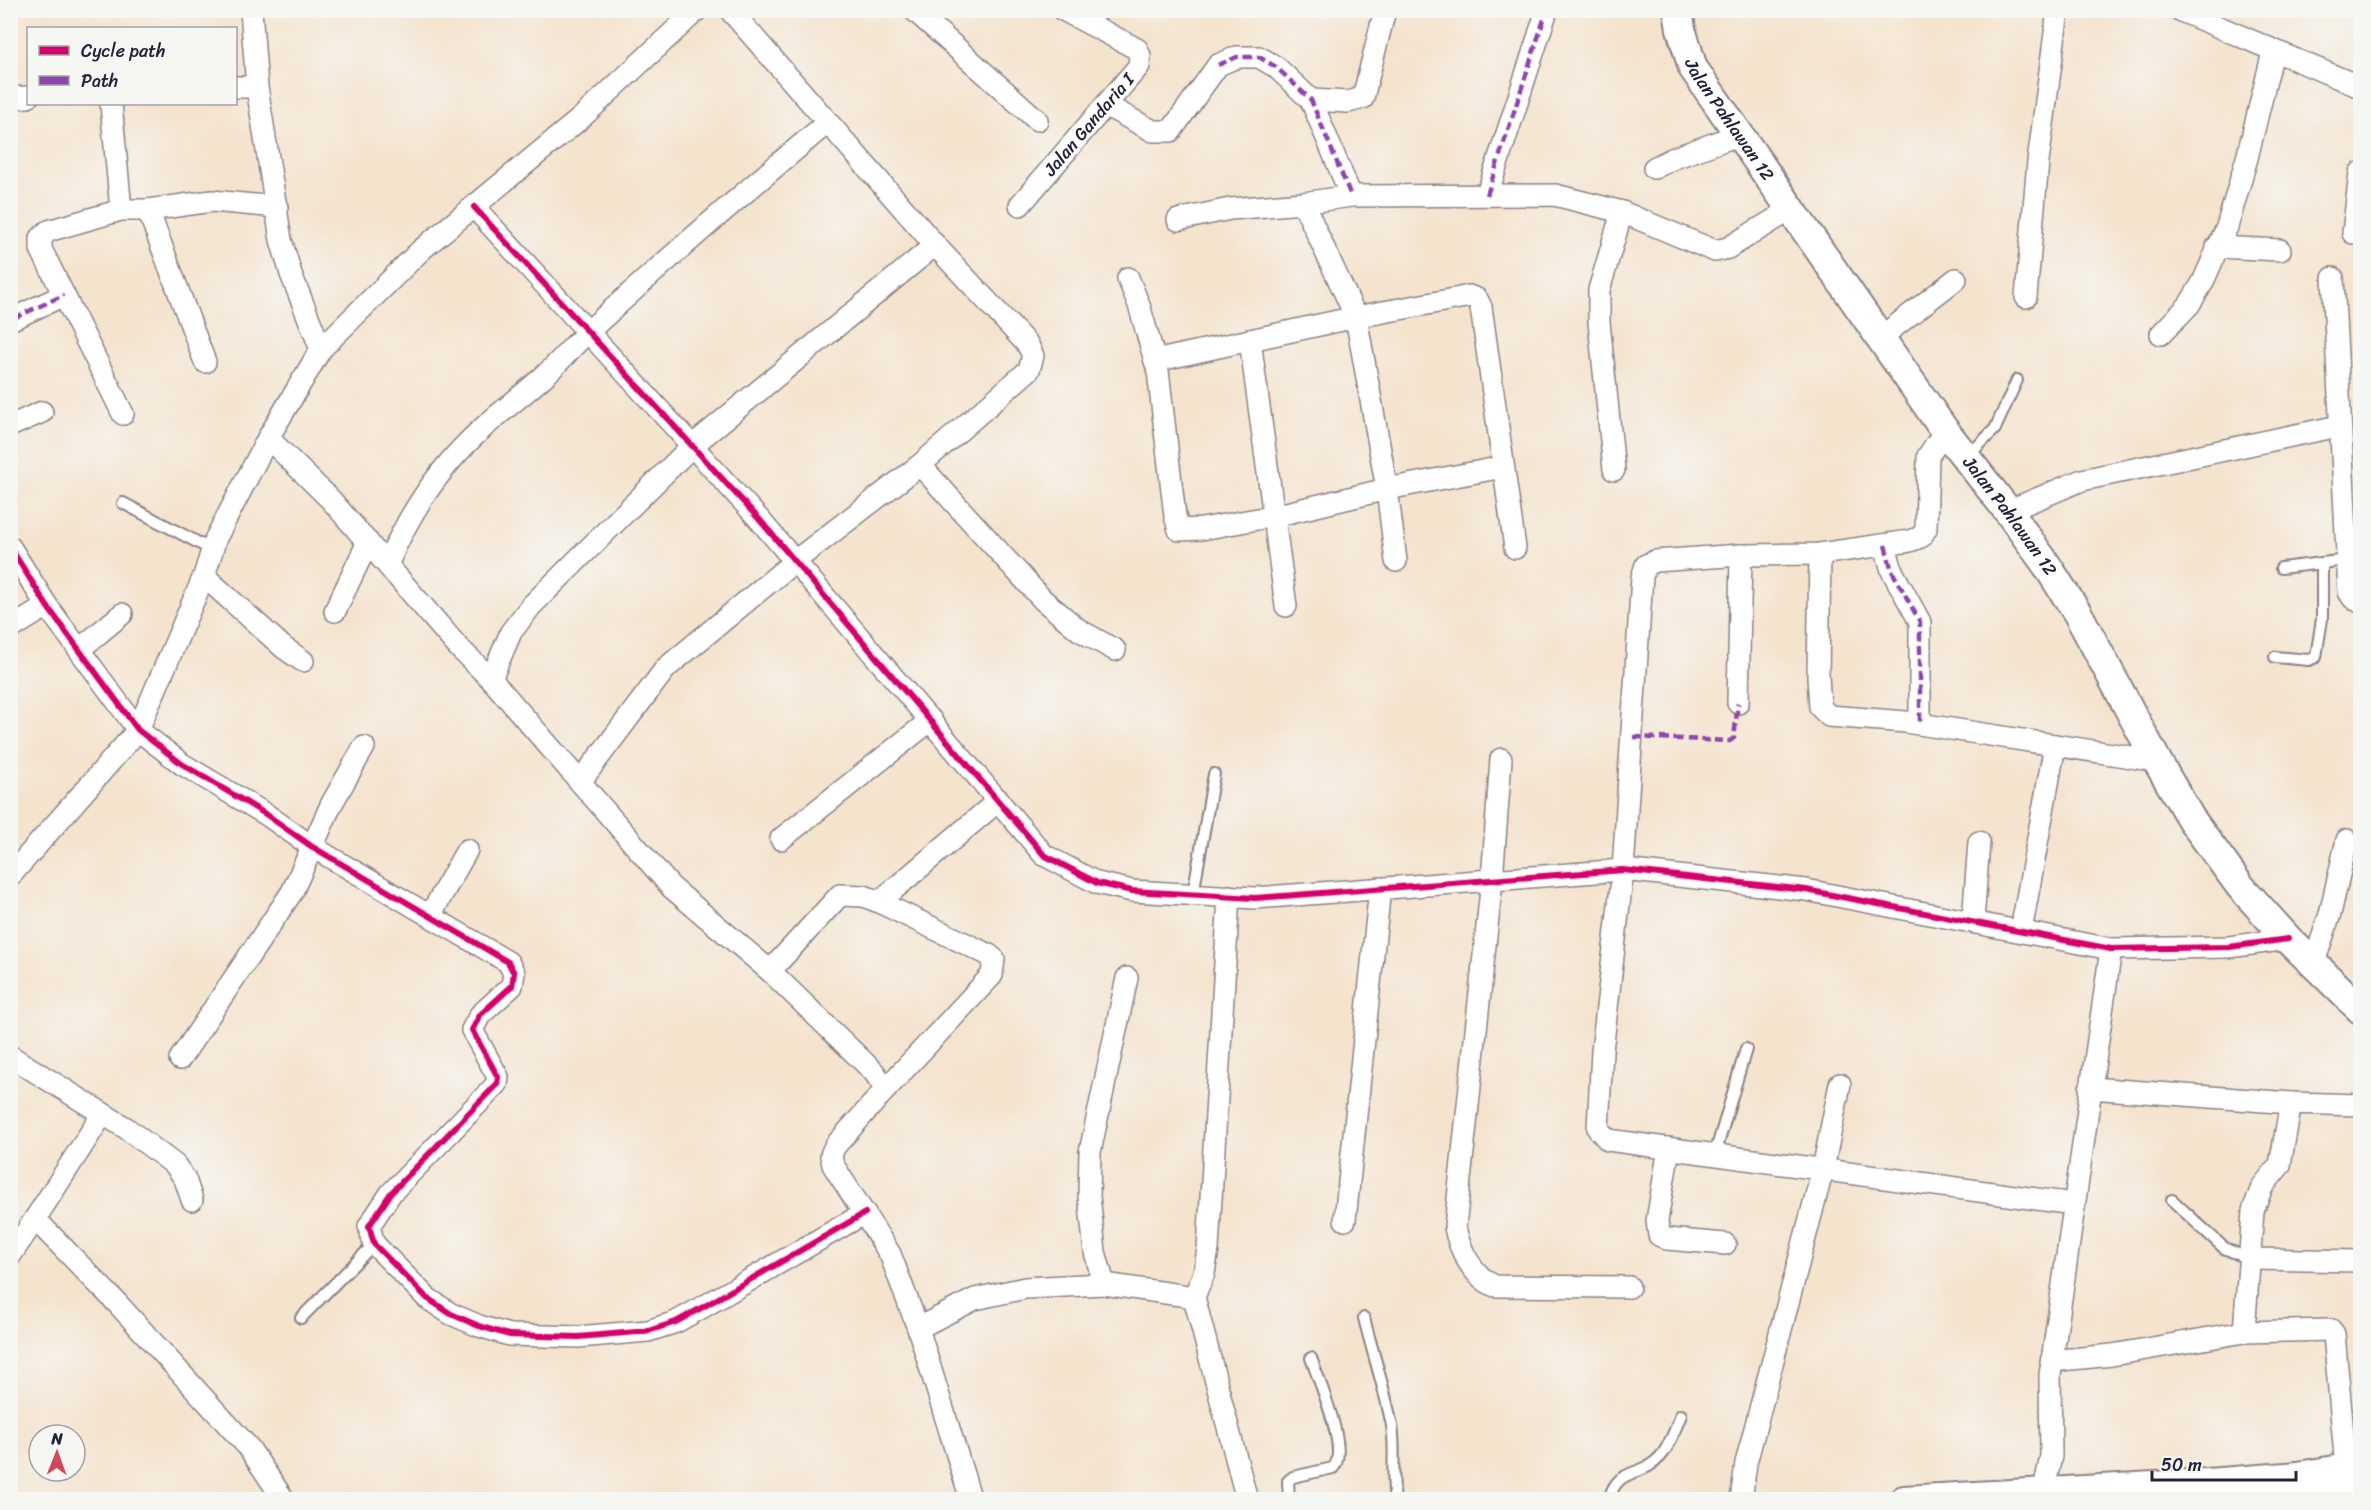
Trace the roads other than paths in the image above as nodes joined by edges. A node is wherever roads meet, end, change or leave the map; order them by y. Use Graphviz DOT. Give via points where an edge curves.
graph roads {
  1 [pos="251,10"];
  2 [pos="697,10"];
  3 [pos="730,10"];
  4 [pos="914,10"];
  5 [pos="1064,10"];
  6 [pos="1385,10"];
  7 [pos="1547,10"];
  8 [pos="1678,10"];
  9 [pos="2058,10"];
  10 [pos="2179,10"];
  11 [pos="2273,51"];
  12 [pos="237,87"];
  13 [pos="257,87"];
  14 [pos="2361,87"];
  15 [pos="27,97"];
  16 [pos="10,98"];
  17 [pos="1311,100"];
  18 [pos="111,105"];
  19 [pos="1107,106"];
  20 [pos="1037,120"];
  21 [pos="827,123"];
  22 [pos="1738,135"];
  23 [pos="1654,168"];
  24 [pos="2361,173"];
  25 [pos="1486,195"];
  26 [pos="1351,196"];
  27 [pos="1304,203"];
  28 [pos="1020,205"];
  29 [pos="277,207"];
  30 [pos="474,207"];
  31 [pos="121,210"];
  32 [pos="148,210"];
  33 [pos="1790,210"];
  34 [pos="1622,212"];
  35 [pos="1178,220"];
  36 [pos="2353,233"];
  37 [pos="935,245"];
  38 [pos="2217,247"];
  39 [pos="2280,250"];
  40 [pos="1128,278"];
  41 [pos="2333,278"];
  42 [pos="1956,279"];
  43 [pos="64,295"];
  44 [pos="2026,297"];
  45 [pos="1356,317"];
  46 [pos="10,320"];
  47 [pos="589,330"];
  48 [pos="2160,334"];
  49 [pos="1880,338"];
  50 [pos="1250,340"];
  51 [pos="321,349"];
  52 [pos="1155,361"];
  53 [pos="205,362"];
  54 [pos="2017,380"];
  55 [pos="42,412"];
  56 [pos="123,414"];
  57 [pos="10,426"];
  58 [pos="2339,426"];
  59 [pos="1945,431"];
  60 [pos="268,438"];
  61 [pos="692,446"];
  62 [pos="1966,458"];
  63 [pos="920,465"];
  64 [pos="1503,467"];
  65 [pos="1614,470"];
  66 [pos="1387,489"];
  67 [pos="123,503"];
  68 [pos="2008,511"];
  69 [pos="1274,516"];
  70 [pos="368,542"];
  71 [pos="1885,545"];
  72 [pos="10,547"];
  73 [pos="1515,548"];
  74 [pos="212,550"];
  75 [pos="1820,554"];
  76 [pos="1741,555"];
  77 [pos="2347,560"];
  78 [pos="795,561"];
  79 [pos="1396,561"];
  80 [pos="388,563"];
  81 [pos="2322,563"];
  82 [pos="2280,568"];
  83 [pos="204,576"];
  84 [pos="2361,602"];
  85 [pos="47,606"];
  86 [pos="1286,606"];
  87 [pos="335,611"];
  88 [pos="122,614"];
  89 [pos="10,628"];
  90 [pos="80,649"];
  91 [pos="1115,650"];
  92 [pos="2275,657"];
  93 [pos="303,661"];
  94 [pos="491,679"];
  95 [pos="1738,703"];
  96 [pos="931,720"];
  97 [pos="1920,724"];
  98 [pos="138,730"];
  99 [pos="2055,745"];
  100 [pos="364,747"];
  101 [pos="1501,759"];
  102 [pos="2157,761"];
  103 [pos="1214,774"];
  104 [pos="580,782"];
  105 [pos="999,800"];
  106 [pos="781,839"];
  107 [pos="2347,840"];
  108 [pos="1979,842"];
  109 [pos="311,846"];
  110 [pos="467,850"];
  111 [pos="1623,870"];
  112 [pos="10,876"];
  113 [pos="1492,880"];
  114 [pos="1380,888"];
  115 [pos="1193,894"];
  116 [pos="1229,896"];
  117 [pos="879,902"];
  118 [pos="431,914"];
  119 [pos="1973,921"];
  120 [pos="2021,931"];
  121 [pos="2288,939"];
  122 [pos="2111,949"];
  123 [pos="2314,963"];
  124 [pos="770,971"];
  125 [pos="1127,978"];
  126 [pos="2361,1009"];
  127 [pos="1746,1049"];
  128 [pos="10,1056"];
  129 [pos="180,1059"];
  130 [pos="1840,1084"];
  131 [pos="2090,1088"];
  132 [pos="886,1089"];
  133 [pos="2291,1103"];
  134 [pos="2361,1105"];
  135 [pos="102,1115"];
  136 [pos="1668,1148"];
  137 [pos="1715,1154"];
  138 [pos="1823,1169"];
  139 [pos="192,1200"];
  140 [pos="2172,1200"];
  141 [pos="2073,1204"];
  142 [pos="865,1213"];
  143 [pos="35,1219"];
  144 [pos="1345,1220"];
  145 [pos="374,1244"];
  146 [pos="1725,1244"];
  147 [pos="10,1256"];
  148 [pos="2249,1259"];
  149 [pos="2361,1261"];
  150 [pos="1104,1284"];
  151 [pos="1629,1287"];
  152 [pos="1194,1297"];
  153 [pos="301,1318"];
  154 [pos="1364,1318"];
  155 [pos="918,1328"];
  156 [pos="2244,1332"];
  157 [pos="1311,1358"];
  158 [pos="2051,1361"];
  159 [pos="1681,1415"];
  160 [pos="2356,1474"];
  161 [pos="2053,1495"];
  162 [pos="284,1500"];
  163 [pos="971,1500"];
  164 [pos="1248,1500"];
  165 [pos="1289,1500"];
  166 [pos="1395,1500"];
  167 [pos="1609,1500"];
  168 [pos="1741,1500"];
  169 [pos="1904,1500"];
  170 [pos="2268,1500"];
  1 -- 13 [label="street"];
  2 -- 30 [label="street" via="581,118"];
  3 -- 21 [label="street"];
  4 -- 20 [label="street"];
  5 -- 19 [label="street, Jalan Gandaria I" via="1137,49 1139,66"];
  6 -- 17 [label="street" via="1363,98 1348,102"];
  7 -- 25 [label="street"];
  8 -- 22 [label="main road, Jalan Pahlawan 12" via="1694,68"];
  9 -- 44 [label="street" via="2038,162"];
  10 -- 11 [label="street"];
  11 -- 14 [label="street"];
  11 -- 38 [label="street" via="2247,158"];
  12 -- 13 [label="street"];
  13 -- 29 [label="street"];
  15 -- 16 [label="street"];
  17 -- 19 [label="street" via="1269,61 1249,55 1218,65 1171,131 1154,132"];
  17 -- 26 [label="street"];
  18 -- 31 [label="street"];
  19 -- 28 [label="street, Jalan Gandaria I"];
  21 -- 37 [label="street"];
  21 -- 47 [label="street"];
  22 -- 23 [label="street"];
  22 -- 33 [label="main road, Jalan Pahlawan 12"];
  24 -- 36 [label="street"];
  25 -- 26 [label="street"];
  25 -- 34 [label="street" via="1555,195"];
  26 -- 27 [label="street"];
  27 -- 35 [label="street" via="1230,209"];
  27 -- 45 [label="street"];
  29 -- 32 [label="street" via="212,201"];
  29 -- 51 [label="street" via="291,274"];
  30 -- 47 [label="street"];
  30 -- 51 [label="street" via="421,250"];
  31 -- 32 [label="street"];
  31 -- 43 [label="street" via="43,234 41,249"];
  32 -- 53 [label="street"];
  33 -- 34 [label="street" via="1728,248 1715,251"];
  33 -- 49 [label="main road, Jalan Pahlawan 12"];
  34 -- 65 [label="street" via="1599,290"];
  37 -- 61 [label="street"];
  37 -- 63 [label="street" via="1034,356 1029,370"];
  38 -- 39 [label="street"];
  38 -- 48 [label="street" via="2189,305"];
  40 -- 52 [label="street"];
  41 -- 58 [label="street"];
  42 -- 49 [label="street"];
  43 -- 46 [label="street"];
  43 -- 56 [label="street"];
  45 -- 50 [label="street"];
  45 -- 64 [label="street" via="1469,296 1477,299"];
  45 -- 66 [label="street"];
  47 -- 61 [label="street"];
  47 -- 80 [label="street" via="440,472 401,531"];
  49 -- 59 [label="main road, Jalan Pahlawan 12"];
  50 -- 52 [label="street"];
  50 -- 69 [label="street"];
  51 -- 60 [label="street"];
  52 -- 69 [label="street" via="1179,530 1194,531"];
  54 -- 62 [label="lane" via="1995,429"];
  55 -- 57 [label="street"];
  58 -- 68 [label="street" via="2082,480"];
  58 -- 77 [label="street"];
  59 -- 62 [label="main road, Jalan Pahlawan 12"];
  59 -- 71 [label="street" via="1928,456 1926,529 1921,537"];
  60 -- 70 [label="street"];
  60 -- 74 [label="street"];
  61 -- 78 [label="street"];
  61 -- 94 [label="street" via="531,606 511,632"];
  62 -- 68 [label="main road, Jalan Pahlawan 12"];
  63 -- 78 [label="street"];
  63 -- 91 [label="street" via="1043,600 1078,630"];
  64 -- 66 [label="street"];
  64 -- 73 [label="street"];
  66 -- 69 [label="street"];
  66 -- 79 [label="street"];
  67 -- 74 [label="lane"];
  68 -- 102 [label="main road, Jalan Pahlawan 12" via="2078,614"];
  69 -- 86 [label="street"];
  70 -- 80 [label="street"];
  70 -- 87 [label="street"];
  71 -- 75 [label="street"];
  71 -- 97 [label="street" via="1892,571 1922,630"];
  72 -- 85 [label="street"];
  74 -- 83 [label="street"];
  75 -- 76 [label="street"];
  75 -- 97 [label="street" via="1818,676 1822,710 1833,717"];
  76 -- 95 [label="street"];
  76 -- 111 [label="street" via="1655,561 1646,565 1642,577"];
  77 -- 81 [label="lane"];
  77 -- 84 [label="street" via="2349,592"];
  78 -- 96 [label="street"];
  78 -- 104 [label="street" via="666,668"];
  80 -- 94 [label="street" via="459,648"];
  81 -- 82 [label="lane"];
  81 -- 92 [label="lane" via="2322,619 2316,657"];
  83 -- 93 [label="street"];
  83 -- 98 [label="street"];
  85 -- 89 [label="street"];
  85 -- 90 [label="street"];
  88 -- 90 [label="street"];
  90 -- 98 [label="street"];
  94 -- 104 [label="street"];
  96 -- 105 [label="street"];
  96 -- 106 [label="street"];
  97 -- 99 [label="street"];
  98 -- 109 [label="street" via="182,764"];
  98 -- 112 [label="street"];
  99 -- 102 [label="street"];
  99 -- 120 [label="street"];
  100 -- 109 [label="street"];
  101 -- 113 [label="street"];
  102 -- 121 [label="main road, Jalan Pahlawan 12" via="2191,819 2240,886"];
  103 -- 115 [label="lane"];
  104 -- 124 [label="street" via="671,887"];
  105 -- 115 [label="street" via="1044,855 1070,871 1132,891"];
  105 -- 117 [label="street"];
  107 -- 123 [label="street"];
  108 -- 119 [label="street"];
  109 -- 118 [label="street"];
  109 -- 129 [label="street" via="292,892"];
  110 -- 118 [label="street"];
  111 -- 113 [label="street"];
  111 -- 119 [label="street" via="1806,890"];
  111 -- 136 [label="street" via="1602,1051 1598,1129 1608,1140"];
  113 -- 114 [label="street"];
  113 -- 151 [label="street" via="1455,1227 1458,1243 1476,1271 1495,1286"];
  114 -- 116 [label="street" via="1255,898"];
  114 -- 144 [label="street"];
  115 -- 116 [label="street"];
  116 -- 152 [label="street" via="1208,1249"];
  117 -- 124 [label="street" via="864,896 840,895"];
  117 -- 132 [label="street" via="989,955 995,967 992,975"];
  118 -- 145 [label="street" via="513,968 512,986 480,1015 472,1030 498,1082 391,1193 369,1226"];
  119 -- 120 [label="street"];
  120 -- 122 [label="street"];
  121 -- 122 [label="street" via="2229,946"];
  121 -- 123 [label="main road, Jalan Pahlawan 12"];
  122 -- 131 [label="street"];
  123 -- 126 [label="main road, Jalan Pahlawan 12"];
  124 -- 132 [label="street" via="874,1072"];
  125 -- 150 [label="street" via="1090,1152 1093,1240"];
  127 -- 137 [label="lane"];
  128 -- 135 [label="street"];
  130 -- 138 [label="street"];
  131 -- 133 [label="street"];
  131 -- 141 [label="street"];
  132 -- 142 [label="street" via="831,1155 833,1165"];
  133 -- 134 [label="street"];
  133 -- 148 [label="street" via="2280,1165 2255,1199"];
  135 -- 139 [label="street" via="175,1165"];
  135 -- 143 [label="street"];
  136 -- 137 [label="street"];
  136 -- 146 [label="street" via="1657,1221 1659,1235"];
  137 -- 138 [label="street"];
  138 -- 141 [label="street"];
  138 -- 168 [label="street" via="1764,1386"];
  140 -- 148 [label="lane" via="2224,1248"];
  141 -- 158 [label="street"];
  142 -- 145 [label="street" via="676,1322 648,1331 578,1337 525,1337 479,1326 451,1314 427,1298"];
  142 -- 155 [label="street" via="890,1254"];
  143 -- 147 [label="street"];
  143 -- 162 [label="street" via="249,1448"];
  145 -- 153 [label="lane"];
  148 -- 149 [label="street"];
  148 -- 156 [label="street"];
  150 -- 152 [label="street"];
  150 -- 155 [label="street" via="1025,1288 975,1299"];
  152 -- 164 [label="street"];
  154 -- 166 [label="lane" via="1392,1426"];
  155 -- 163 [label="street"];
  156 -- 158 [label="street" via="2112,1355"];
  156 -- 160 [label="street" via="2333,1332"];
  157 -- 165 [label="lane" via="1337,1436 1338,1455 1333,1467 1288,1481"];
  158 -- 161 [label="street"];
  159 -- 167 [label="lane" via="1659,1458 1623,1475 1616,1481"];
  160 -- 161 [label="main road"];
  160 -- 170 [label="main road"];
  161 -- 169 [label="main road"];
}
